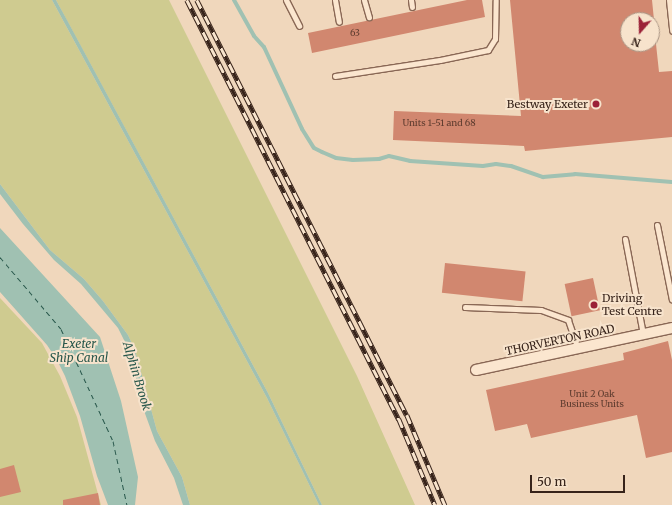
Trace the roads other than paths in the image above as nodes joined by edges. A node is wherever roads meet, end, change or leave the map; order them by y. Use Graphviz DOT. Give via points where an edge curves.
graph roads {
  1 [pos="286,0"];
  2 [pos="335,0"];
  3 [pos="364,0"];
  4 [pos="411,0"];
  5 [pos="496,0"];
  6 [pos="669,0"];
  7 [pos="412,7"];
  8 [pos="369,17"];
  9 [pos="339,22"];
  10 [pos="299,26"];
  11 [pos="672,31"];
  12 [pos="335,76"];
  13 [pos="657,225"];
  14 [pos="625,239"];
  15 [pos="672,300"];
  16 [pos="465,307"];
  17 [pos="672,328"];
  18 [pos="643,334"];
  19 [pos="578,349"];
  20 [pos="476,370"];
  1 -- 10 [label="lane"];
  2 -- 9 [label="lane"];
  3 -- 8 [label="lane"];
  4 -- 7 [label="lane"];
  5 -- 12 [label="lane" via="495,39 488,50"];
  6 -- 11 [label="lane"];
  13 -- 15 [label="lane"];
  14 -- 18 [label="lane"];
  16 -- 19 [label="lane" via="541,310 568,320"];
  17 -- 18 [label="street, THORVERTON ROAD"];
  18 -- 19 [label="street, THORVERTON ROAD"];
  19 -- 20 [label="street, THORVERTON ROAD"];
}
